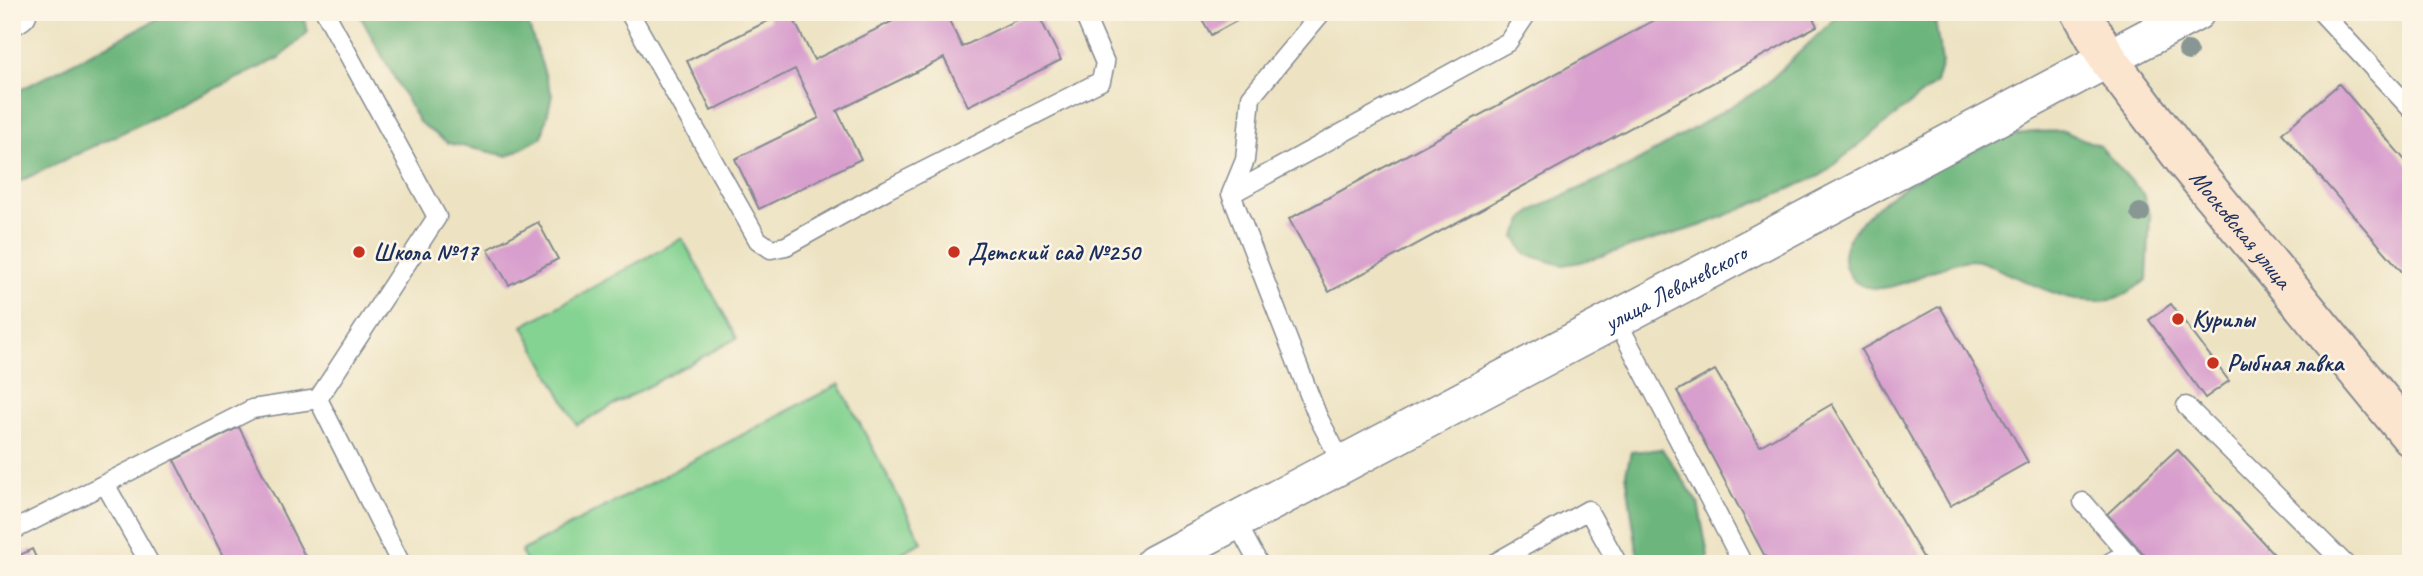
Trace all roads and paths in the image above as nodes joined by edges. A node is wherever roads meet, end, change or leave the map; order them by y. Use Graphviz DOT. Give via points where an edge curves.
graph roads {
  1 [pos="19,12"];
  2 [pos="325,12"];
  3 [pos="629,12"];
  4 [pos="1083,12"];
  5 [pos="1322,12"];
  6 [pos="1528,12"];
  7 [pos="2081,12"];
  8 [pos="2196,12"];
  9 [pos="2321,12"];
  10 [pos="12,16"];
  11 [pos="2108,59"];
  12 [pos="2411,109"];
  13 [pos="1231,194"];
  14 [pos="1616,319"];
  15 [pos="318,399"];
  16 [pos="2186,405"];
  17 [pos="2411,438"];
  18 [pos="1342,463"];
  19 [pos="105,484"];
  20 [pos="2083,502"];
  21 [pos="1235,520"];
  22 [pos="12,531"];
  23 [pos="2133,558"];
  24 [pos="150,564"];
  25 [pos="401,564"];
  26 [pos="1154,564"];
  27 [pos="1259,564"];
  28 [pos="1493,564"];
  29 [pos="1618,564"];
  30 [pos="1743,564"];
  31 [pos="2107,564"];
  32 [pos="2345,564"];
  1 -- 10 [label="street"];
  2 -- 15 [label="lane" via="437,217"];
  3 -- 4 [label="lane" via="758,240 771,249 786,246 1101,81 1105,63"];
  5 -- 13 [label="lane" via="1251,97 1245,160"];
  6 -- 13 [label="lane" via="1508,42"];
  7 -- 11 [label="street, Московская улица"];
  8 -- 11 [label="street, улица Леваневского"];
  9 -- 12 [label="lane"];
  11 -- 14 [label="street, улица Леваневского"];
  11 -- 17 [label="street, Московская улица" via="2189,166"];
  13 -- 18 [label="lane" via="1318,416"];
  14 -- 18 [label="street, улица Леваневского"];
  14 -- 30 [label="lane"];
  15 -- 19 [label="lane" via="252,409"];
  15 -- 25 [label="lane"];
  16 -- 32 [label="lane"];
  18 -- 21 [label="street, улица Леваневского"];
  19 -- 22 [label="lane"];
  19 -- 24 [label="lane"];
  20 -- 23 [label="lane"];
  21 -- 26 [label="street, улица Леваневского"];
  21 -- 27 [label="lane"];
  23 -- 31 [label="lane"];
  28 -- 29 [label="lane" via="1588,510"];
}
